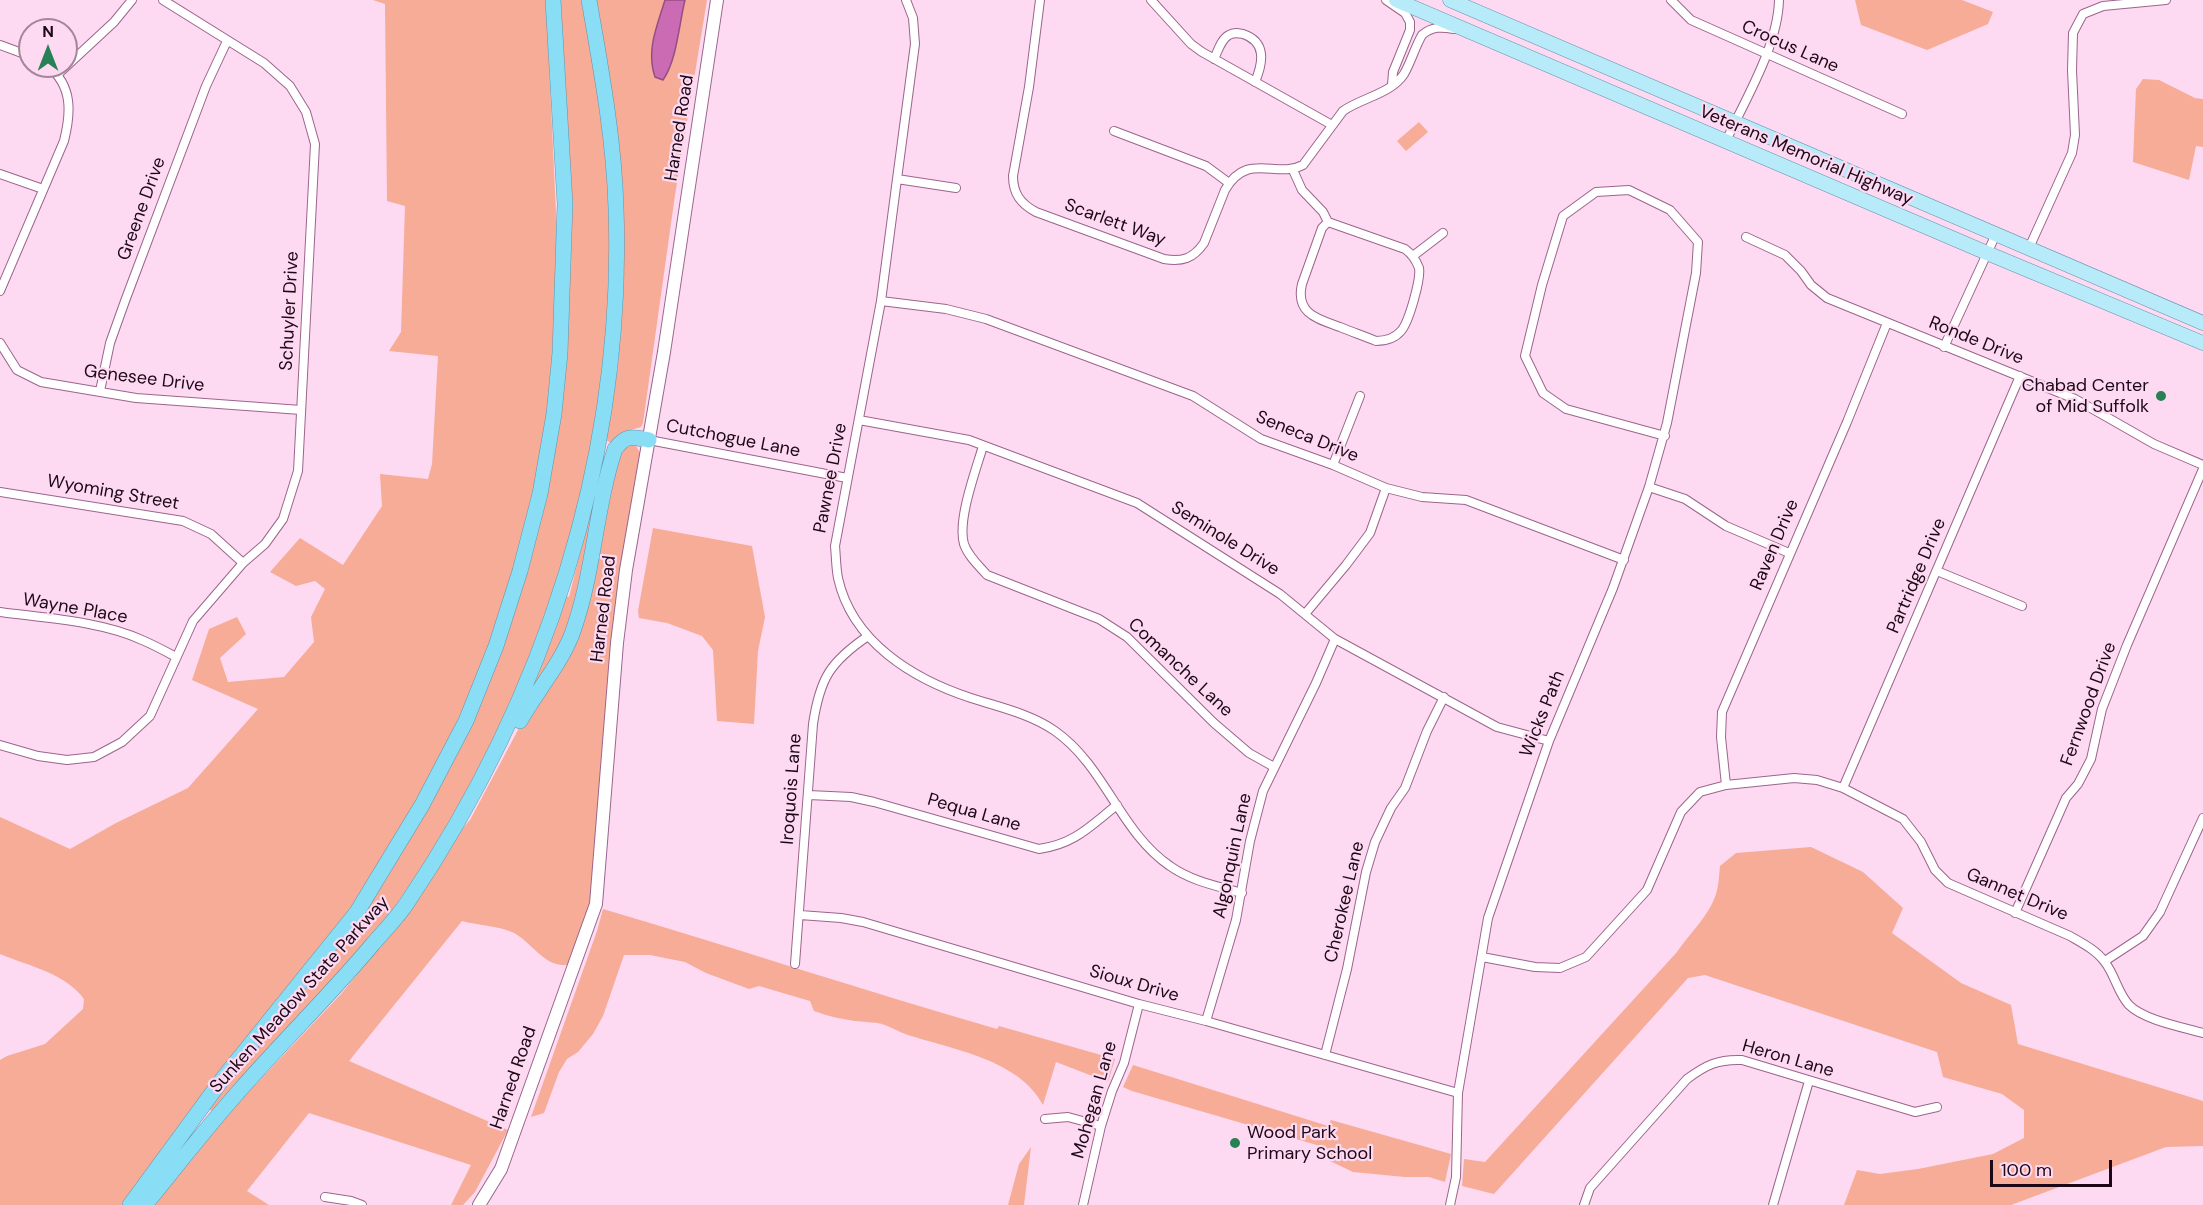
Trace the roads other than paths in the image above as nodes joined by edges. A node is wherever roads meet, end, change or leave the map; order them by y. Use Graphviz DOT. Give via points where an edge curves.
graph roads {
  1 [pos="132,0"];
  2 [pos="163,0"];
  3 [pos="553,0"];
  4 [pos="589,0"];
  5 [pos="717,0"];
  6 [pos="906,0"];
  7 [pos="1040,0"];
  8 [pos="1150,0"];
  9 [pos="1386,0"];
  10 [pos="1396,0"];
  11 [pos="1450,0"];
  12 [pos="1671,0"];
  13 [pos="1779,0"];
  14 [pos="2166,0"];
  15 [pos="1472,33"];
  16 [pos="227,41"];
  17 [pos="0,45"];
  18 [pos="18,52"];
  19 [pos="78,55"];
  20 [pos="1765,55"];
  21 [pos="1214,59"];
  22 [pos="60,78"];
  23 [pos="1255,82"];
  24 [pos="1392,85"];
  25 [pos="1902,114"];
  26 [pos="1735,122"];
  27 [pos="1332,124"];
  28 [pos="1114,131"];
  29 [pos="1726,141"];
  30 [pos="1293,170"];
  31 [pos="0,174"];
  32 [pos="897,179"];
  33 [pos="1229,183"];
  34 [pos="956,188"];
  35 [pos="43,189"];
  36 [pos="1328,222"];
  37 [pos="1443,233"];
  38 [pos="1996,234"];
  39 [pos="1746,237"];
  40 [pos="2029,248"];
  41 [pos="1987,254"];
  42 [pos="1413,256"];
  43 [pos="0,291"];
  44 [pos="881,302"];
  45 [pos="2203,322"];
  46 [pos="1887,323"];
  47 [pos="0,343"];
  48 [pos="2203,343"];
  49 [pos="1944,347"];
  50 [pos="2020,376"];
  51 [pos="100,391"];
  52 [pos="1360,396"];
  53 [pos="301,410"];
  54 [pos="860,420"];
  55 [pos="1665,436"];
  56 [pos="649,440"];
  57 [pos="983,446"];
  58 [pos="1333,465"];
  59 [pos="2203,467"];
  60 [pos="847,478"];
  61 [pos="1649,487"];
  62 [pos="1386,488"];
  63 [pos="0,492"];
  64 [pos="1789,553"];
  65 [pos="1624,560"];
  66 [pos="243,563"];
  67 [pos="1937,570"];
  68 [pos="2022,606"];
  69 [pos="0,612"];
  70 [pos="1305,614"];
  71 [pos="868,636"];
  72 [pos="1335,639"];
  73 [pos="176,657"];
  74 [pos="1444,697"];
  75 [pos="1549,741"];
  76 [pos="0,745"];
  77 [pos="1274,766"];
  78 [pos="487,767"];
  79 [pos="1726,785"];
  80 [pos="1843,788"];
  81 [pos="809,795"];
  82 [pos="1117,805"];
  83 [pos="2203,818"];
  84 [pos="1242,893"];
  85 [pos="2015,913"];
  86 [pos="800,915"];
  87 [pos="1482,957"];
  88 [pos="2105,961"];
  89 [pos="795,964"];
  90 [pos="1139,1004"];
  91 [pos="1206,1021"];
  92 [pos="2203,1033"];
  93 [pos="1325,1055"];
  94 [pos="1809,1081"];
  95 [pos="1458,1093"];
  96 [pos="1937,1107"];
  97 [pos="1045,1119"];
  98 [pos="1101,1126"];
  99 [pos="325,1197"];
  100 [pos="130,1205"];
  101 [pos="145,1205"];
  102 [pos="362,1205"];
  103 [pos="479,1205"];
  104 [pos="1083,1205"];
  105 [pos="1450,1205"];
  106 [pos="1584,1205"];
  107 [pos="1773,1205"];
  1 -- 19 [label="street"];
  2 -- 16 [label="street, Schuyler Drive"];
  3 -- 100 [label="highway, Sunken Meadow State Parkway" via="565,204 560,353 540,494 496,646 466,721 422,805 357,912 224,1077"];
  4 -- 78 [label="highway, Sunken Meadow State Parkway" via="607,106 616,207 616,293 609,383 594,469 565,582 516,711"];
  5 -- 56 [label="main road, Harned Road"];
  6 -- 32 [label="street, Pawnee Drive" via="913,18 915,44"];
  7 -- 33 [label="street, Scarlett Way" via="1013,176 1015,191 1027,207 1164,260 1184,260 1204,243"];
  8 -- 21 [label="street" via="1191,44"];
  9 -- 24 [label="street" via="1405,13 1410,22"];
  10 -- 15 [label="main road, Veterans Memorial Highway"];
  11 -- 26 [label="main road, Veterans Memorial Highway"];
  12 -- 20 [label="street, Crocus Lane" via="1691,20"];
  13 -- 20 [label="street"];
  14 -- 40 [label="street" via="2112,4 2083,14 2073,33 2072,153"];
  15 -- 24 [label="street" via="1437,27 1428,30 1419,40 1403,76"];
  15 -- 29 [label="main road, Veterans Memorial Highway"];
  16 -- 51 [label="street, Greene Drive" via="198,105 125,301 110,343"];
  16 -- 53 [label="street, Schuyler Drive" via="264,63 290,86 306,112 315,144"];
  17 -- 18 [label="street"];
  20 -- 25 [label="street, Crocus Lane"];
  20 -- 26 [label="street"];
  21 -- 23 [label="street"];
  21 -- 23 [label="street" via="1230,34 1251,37 1262,53"];
  22 -- 35 [label="street" via="70,117"];
  23 -- 27 [label="street"];
  24 -- 27 [label="street" via="1352,105"];
  26 -- 29 [label="street"];
  26 -- 38 [label="main road, Veterans Memorial Highway"];
  27 -- 30 [label="street" via="1308,160"];
  28 -- 33 [label="street" via="1206,166"];
  29 -- 41 [label="main road, Veterans Memorial Highway"];
  30 -- 33 [label="street" via="1249,169"];
  30 -- 36 [label="street" via="1302,190"];
  31 -- 35 [label="street"];
  32 -- 34 [label="street"];
  32 -- 44 [label="street, Pawnee Drive"];
  35 -- 43 [label="street"];
  36 -- 42 [label="street" via="1405,249"];
  36 -- 42 [label="street" via="1322,228 1300,292 1303,307 1315,318 1376,341 1394,337 1406,324 1418,281 1419,268"];
  37 -- 42 [label="street"];
  38 -- 40 [label="main road, Veterans Memorial Highway"];
  38 -- 41 [label="street"];
  39 -- 46 [label="street, Ronde Drive" via="1785,255 1827,298"];
  40 -- 45 [label="main road, Veterans Memorial Highway"];
  41 -- 48 [label="main road, Veterans Memorial Highway"];
  41 -- 49 [label="street"];
  44 -- 54 [label="street, Pawnee Drive"];
  44 -- 58 [label="street, Seneca Drive" via="986,318 1193,396 1260,439"];
  46 -- 49 [label="street, Ronde Drive"];
  46 -- 64 [label="street, Raven Drive"];
  47 -- 51 [label="street, Genesee Drive" via="17,370 41,382"];
  49 -- 50 [label="street, Ronde Drive"];
  50 -- 59 [label="street, Ronde Drive" via="2075,399"];
  50 -- 67 [label="street, Partridge Drive"];
  51 -- 53 [label="street, Genesee Drive" via="136,398"];
  52 -- 58 [label="street"];
  53 -- 66 [label="street, Schuyler Drive" via="298,471 282,519 265,544"];
  54 -- 57 [label="street, Seminole Drive" via="947,435"];
  54 -- 60 [label="street, Pawnee Drive"];
  55 -- 55 [label="street, Wicks Path" via="1696,273 1698,242 1670,210 1629,190 1596,192 1563,216 1525,356 1543,393 1566,409"];
  55 -- 61 [label="street, Wicks Path"];
  56 -- 60 [label="street, Cutchogue Lane"];
  56 -- 78 [label="highway" via="630,437 615,449 586,588 572,635 502,753"];
  56 -- 103 [label="main road, Harned Road" via="617,643 596,904 509,1149"];
  57 -- 70 [label="street, Seminole Drive" via="1137,503 1244,569"];
  57 -- 77 [label="street, Comanche Lane" via="963,519 964,544 976,563 987,575 1099,619 1126,638 1249,753"];
  58 -- 62 [label="street, Seneca Drive"];
  59 -- 85 [label="street, Fernwood Drive" via="2107,699 2091,759 2066,798"];
  60 -- 71 [label="street, Pawnee Drive" via="835,546 838,578 849,607"];
  61 -- 64 [label="street" via="1685,499 1726,526"];
  61 -- 65 [label="street, Wicks Path"];
  62 -- 65 [label="street, Seneca Drive" via="1422,497 1466,500"];
  62 -- 70 [label="street" via="1370,533"];
  63 -- 66 [label="street, Wyoming Street" via="183,521 211,534"];
  64 -- 79 [label="street, Raven Drive" via="1722,712"];
  65 -- 75 [label="street, Wicks Path"];
  66 -- 73 [label="street, Schuyler Drive" via="193,621"];
  67 -- 68 [label="street"];
  67 -- 80 [label="street, Partridge Drive"];
  69 -- 73 [label="street, Wayne Place" via="122,633"];
  70 -- 72 [label="street, Seminole Drive"];
  71 -- 81 [label="street, Iroquois Lane" via="828,672 817,696"];
  71 -- 82 [label="street, Pawnee Drive" via="899,664 921,677 949,691 1027,716 1055,731 1078,751"];
  72 -- 74 [label="street, Seminole Drive"];
  72 -- 77 [label="street, Algonquin Lane"];
  73 -- 76 [label="street, Schuyler Drive" via="150,716 122,742 94,757 67,760"];
  74 -- 75 [label="street, Seminole Drive" via="1497,727"];
  74 -- 93 [label="street, Cherokee Lane" via="1405,788 1375,842"];
  75 -- 87 [label="street, Wicks Path" via="1488,918"];
  77 -- 84 [label="street, Algonquin Lane" via="1255,816"];
  78 -- 101 [label="highway, Sunken Meadow State Parkway" via="405,905 311,1015 239,1090"];
  79 -- 80 [label="street, Gannet Drive" via="1794,778"];
  79 -- 87 [label="street, Gannet Drive" via="1700,792 1681,812 1647,890 1586,957 1560,968"];
  80 -- 85 [label="street, Gannet Drive" via="1903,819 1921,842 1935,870 1948,883"];
  81 -- 82 [label="street, Pequa Lane" via="874,802 1039,849 1058,846 1082,834"];
  81 -- 86 [label="street, Iroquois Lane"];
  82 -- 84 [label="street, Pawnee Drive" via="1150,850 1171,867 1196,880"];
  83 -- 88 [label="street" via="2160,912 2142,936"];
  84 -- 91 [label="street, Algonquin Lane"];
  85 -- 88 [label="street, Gannet Drive" via="2070,936"];
  86 -- 89 [label="street, Iroquois Lane"];
  86 -- 90 [label="street, Sioux Drive" via="863,922"];
  87 -- 95 [label="street, Wicks Path"];
  88 -- 92 [label="street, Gannet Drive" via="2119,992 2131,1007"];
  90 -- 91 [label="street, Sioux Drive"];
  90 -- 98 [label="street, Mohegan Lane" via="1124,1063"];
  91 -- 93 [label="street, Sioux Drive"];
  93 -- 95 [label="street, Sioux Drive"];
  94 -- 96 [label="street, Heron Lane" via="1915,1112"];
  94 -- 106 [label="street, Heron Lane" via="1742,1060 1726,1059 1703,1067 1687,1079 1619,1154 1590,1188"];
  94 -- 107 [label="street"];
  95 -- 105 [label="street, Wicks Path" via="1456,1177"];
  97 -- 98 [label="street" via="1068,1116"];
  98 -- 104 [label="street, Mohegan Lane"];
  99 -- 102 [label="street"];
}
